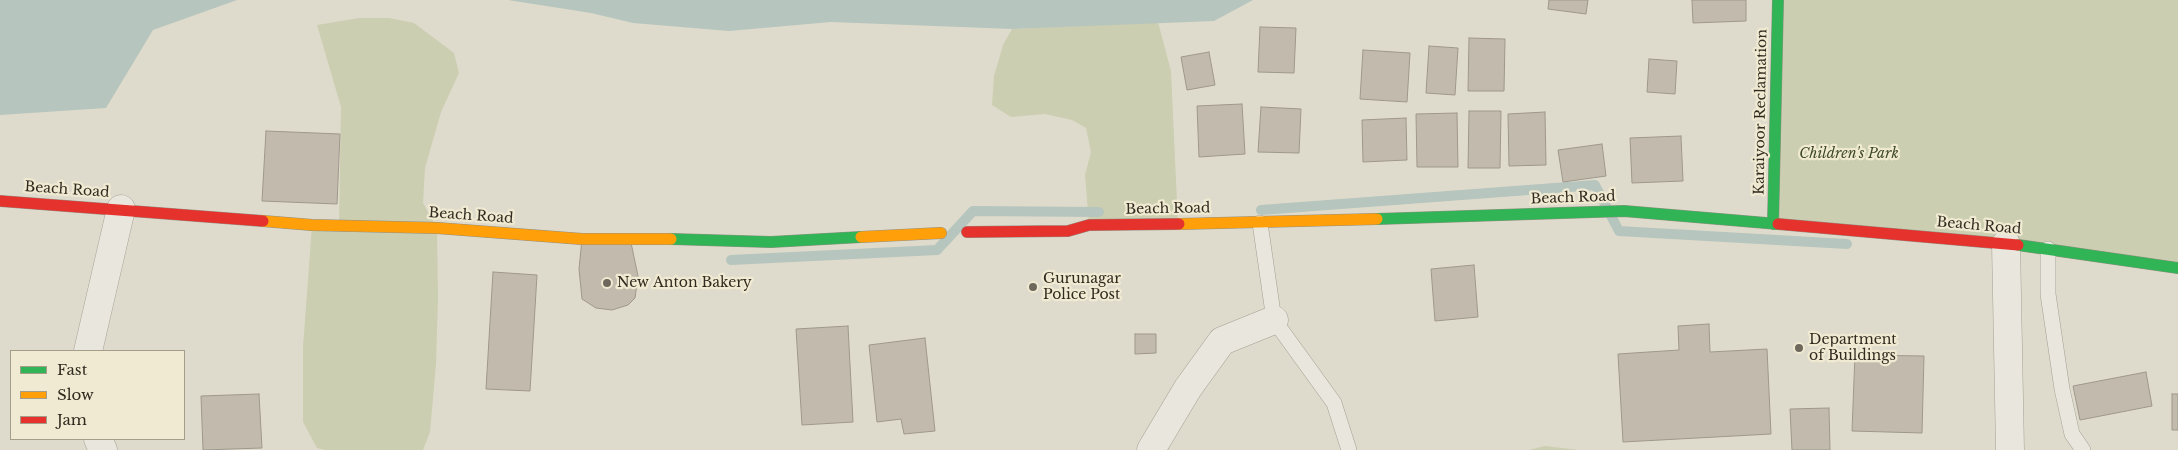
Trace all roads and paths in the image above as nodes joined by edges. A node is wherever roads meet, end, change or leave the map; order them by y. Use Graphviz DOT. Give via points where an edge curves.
graph roads {
  1 [pos="1778,0"];
  2 [pos="0,201"];
  3 [pos="121,209"];
  4 [pos="1260,223"];
  5 [pos="1773,224"];
  6 [pos="967,232"];
  7 [pos="941,233"];
  8 [pos="2006,244"];
  9 [pos="2048,249"];
  10 [pos="2178,268"];
  11 [pos="1274,320"];
  12 [pos="88,350"];
  13 [pos="1150,450"];
  14 [pos="1349,450"];
  15 [pos="2010,450"];
  16 [pos="2083,450"];
  1 -- 5 [label="main road, Karaiyoor Reclamation"];
  2 -- 3 [label="main road, Beach Road"];
  3 -- 7 [label="main road, Beach Road" via="312,224 437,228 582,239 771,242"];
  3 -- 12 [label="street"];
  4 -- 5 [label="main road, Beach Road" via="1624,211"];
  4 -- 6 [label="main road, Beach Road" via="1089,225 1068,231"];
  4 -- 11 [label="lane"];
  5 -- 8 [label="main road, Beach Road"];
  8 -- 9 [label="main road, Beach Road"];
  8 -- 15 [label="street"];
  9 -- 10 [label="main road, Beach Road"];
  9 -- 16 [label="lane" via="2048,294 2062,389 2072,434"];
  11 -- 13 [label="street" via="1222,341"];
  11 -- 14 [label="lane" via="1334,403"];
}
